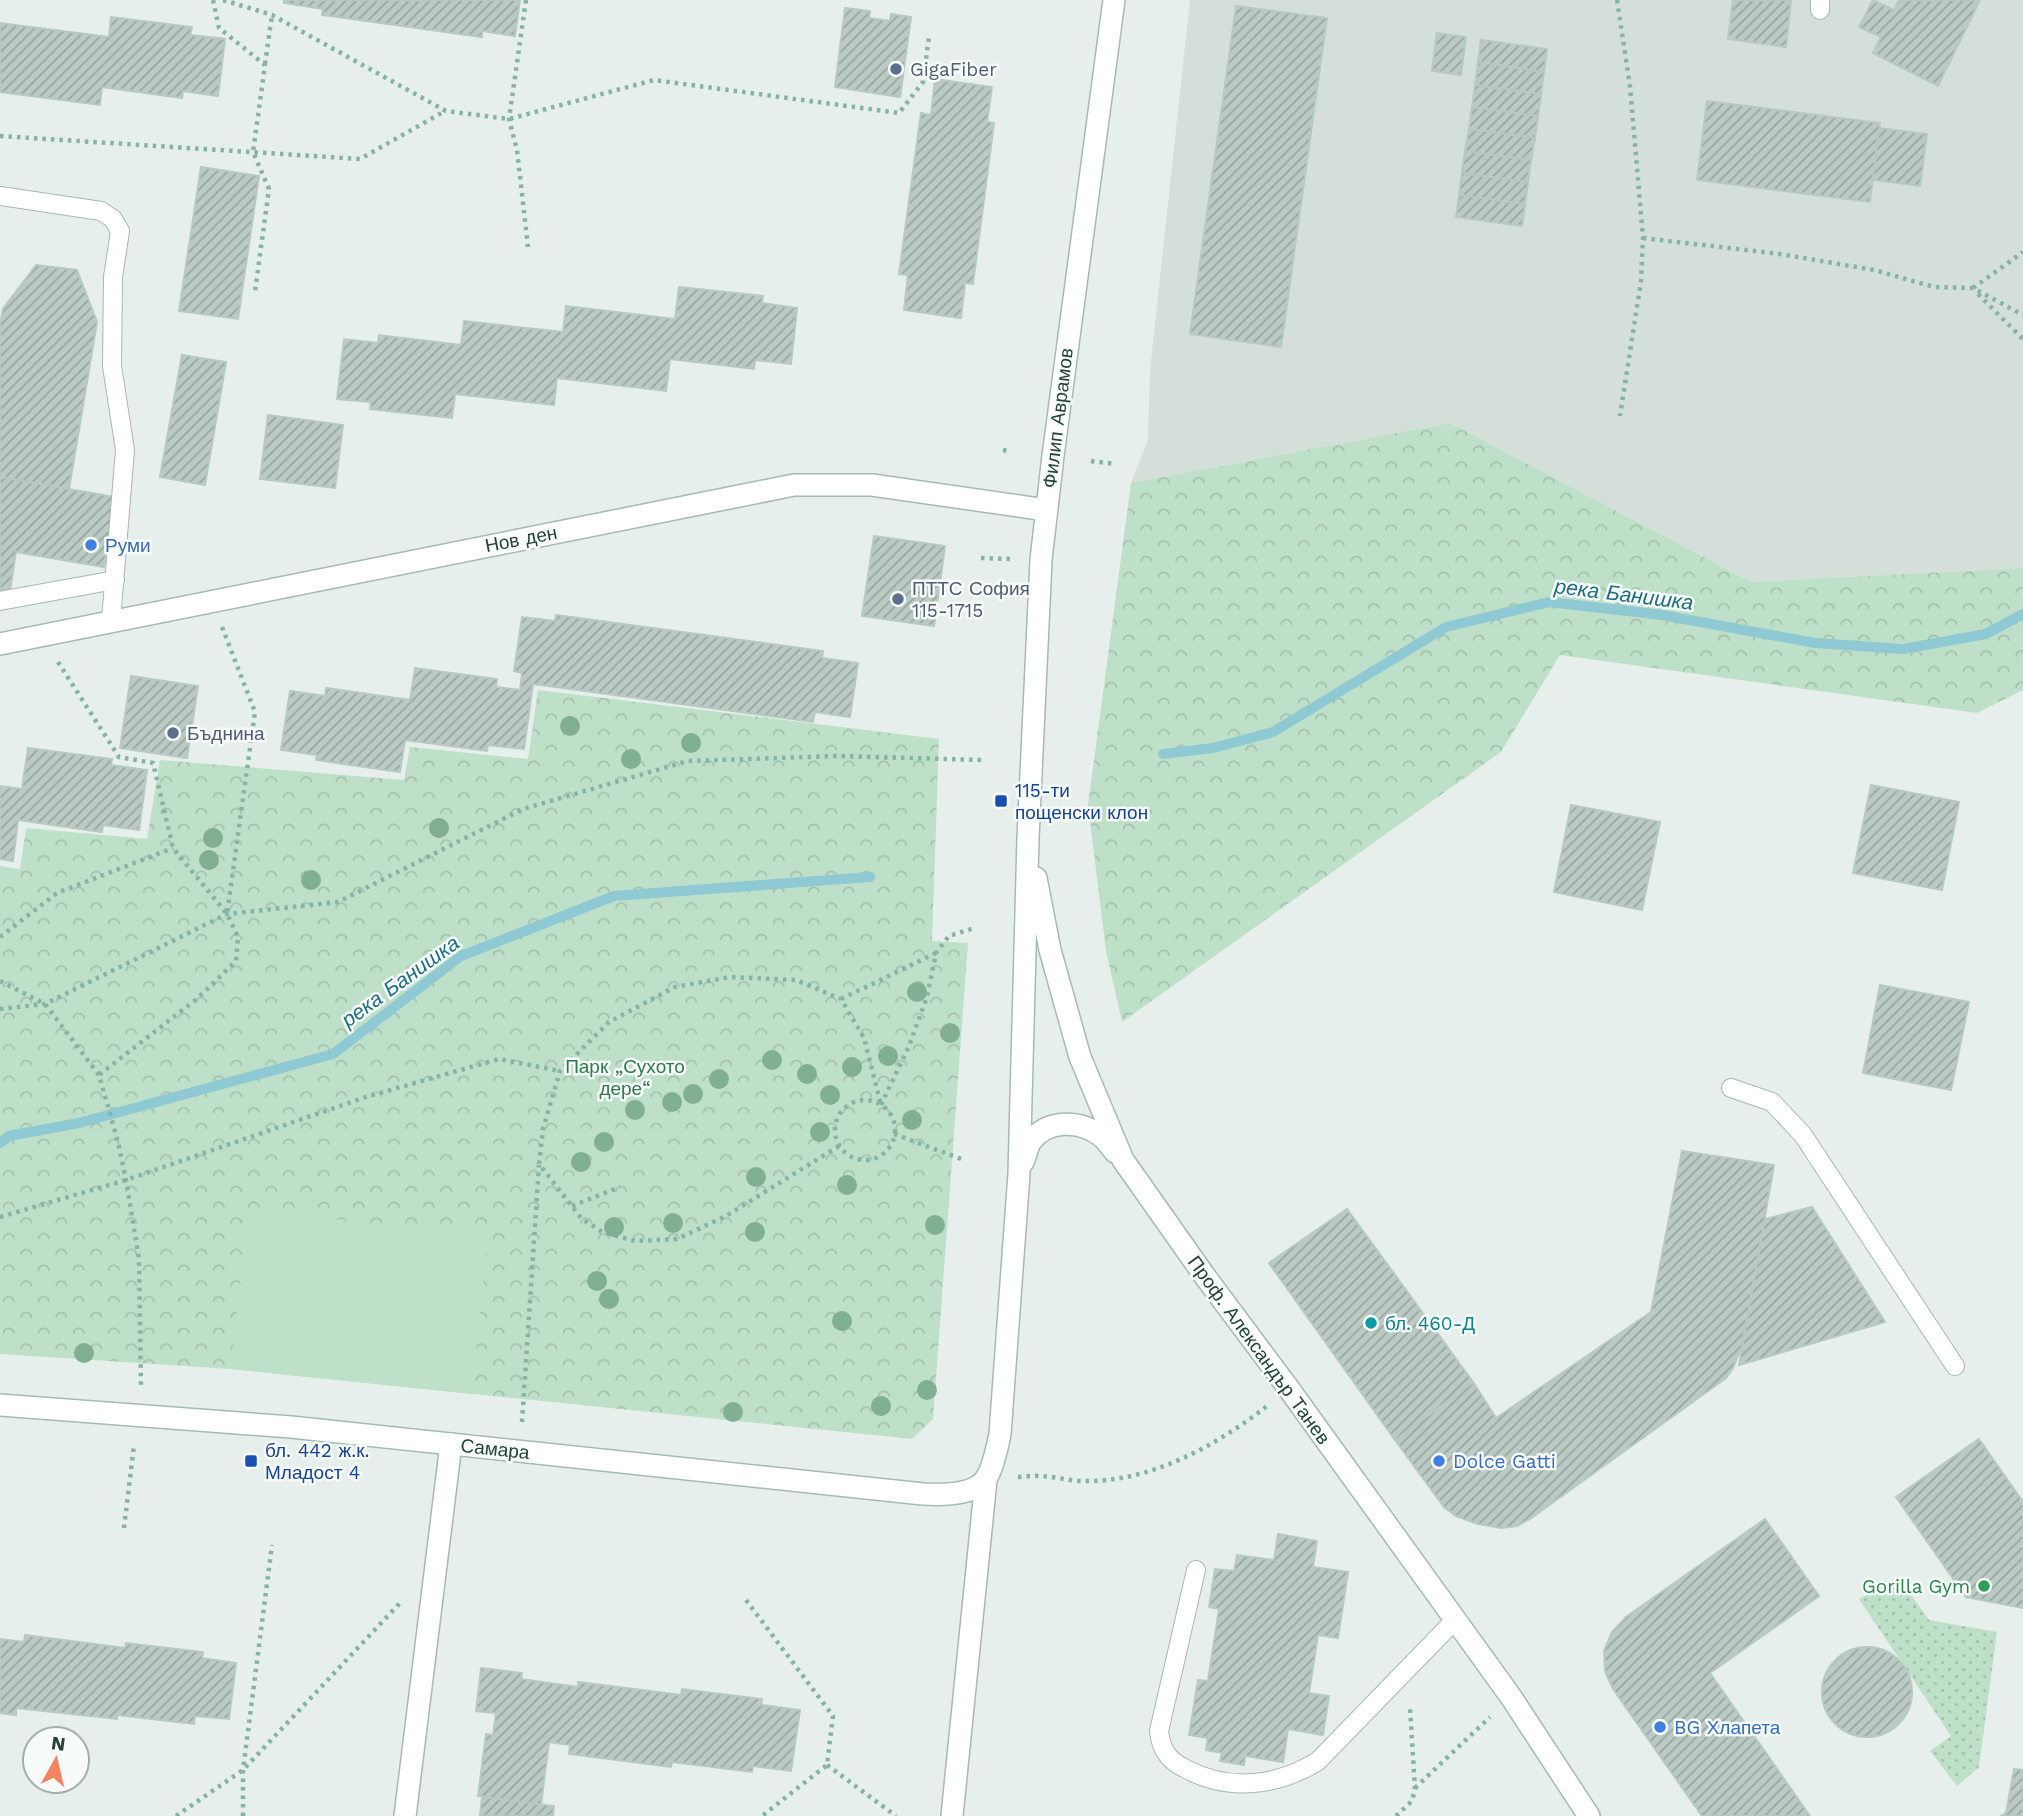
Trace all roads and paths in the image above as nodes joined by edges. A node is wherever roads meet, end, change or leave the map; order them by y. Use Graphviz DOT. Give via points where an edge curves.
graph roads {
  1 [pos="213,0"];
  2 [pos="223,0"];
  3 [pos="526,0"];
  4 [pos="1114,0"];
  5 [pos="1617,0"];
  6 [pos="272,15"];
  7 [pos="929,37"];
  8 [pos="265,65"];
  9 [pos="446,111"];
  10 [pos="509,120"];
  11 [pos="0,136"];
  12 [pos="253,152"];
  13 [pos="0,196"];
  14 [pos="1643,238"];
  15 [pos="528,247"];
  16 [pos="2023,252"];
  17 [pos="1973,288"];
  18 [pos="255,291"];
  19 [pos="2023,315"];
  20 [pos="2023,339"];
  21 [pos="1620,416"];
  22 [pos="1003,450"];
  23 [pos="1011,451"];
  24 [pos="1091,461"];
  25 [pos="1116,464"];
  26 [pos="1046,510"];
  27 [pos="981,558"];
  28 [pos="1011,559"];
  29 [pos="115,580"];
  30 [pos="0,601"];
  31 [pos="211,601"];
  32 [pos="111,621"];
  33 [pos="0,644"];
  34 [pos="70,681"];
  35 [pos="982,760"];
  36 [pos="1028,838"];
  37 [pos="173,848"];
  38 [pos="227,914"];
  39 [pos="974,928"];
  40 [pos="0,937"];
  41 [pos="936,953"];
  42 [pos="0,981"];
  43 [pos="841,999"];
  44 [pos="45,1003"];
  45 [pos="0,1009"];
  46 [pos="560,1072"];
  47 [pos="99,1075"];
  48 [pos="1731,1088"];
  49 [pos="881,1105"];
  50 [pos="894,1134"];
  51 [pos="839,1146"];
  52 [pos="964,1160"];
  53 [pos="1122,1160"];
  54 [pos="539,1164"];
  55 [pos="1019,1174"];
  56 [pos="126,1180"];
  57 [pos="620,1187"];
  58 [pos="572,1206"];
  59 [pos="0,1217"];
  60 [pos="1955,1366"];
  61 [pos="1289,1389"];
  62 [pos="0,1405"];
  63 [pos="138,1414"];
  64 [pos="451,1444"];
  65 [pos="520,1451"];
  66 [pos="986,1480"];
  67 [pos="124,1528"];
  68 [pos="272,1545"];
  69 [pos="436,1564"];
  70 [pos="1196,1570"];
  71 [pos="746,1601"];
  72 [pos="1455,1620"];
  73 [pos="1408,1669"];
  74 [pos="1511,1697"];
  75 [pos="827,1765"];
  76 [pos="243,1770"];
  77 [pos="1415,1789"];
  78 [pos="176,1816"];
  79 [pos="243,1816"];
  80 [pos="405,1816"];
  81 [pos="762,1816"];
  82 [pos="896,1816"];
  83 [pos="952,1816"];
  84 [pos="1396,1816"];
  85 [pos="1588,1816"];
  1 -- 8 [label="path" via="219,28"];
  2 -- 6 [label="path"];
  3 -- 10 [label="path"];
  4 -- 26 [label="street, Филип Аврамов"];
  5 -- 14 [label="path" via="1630,86"];
  6 -- 8 [label="path"];
  6 -- 9 [label="path"];
  7 -- 10 [label="path" via="923,82 899,113 654,80"];
  8 -- 12 [label="path"];
  9 -- 10 [label="path"];
  9 -- 12 [label="path" via="360,159"];
  10 -- 15 [label="path"];
  11 -- 12 [label="path"];
  12 -- 18 [label="path" via="269,189"];
  13 -- 29 [label="lane" via="101,211 120,231 113,277 112,366 125,450"];
  14 -- 17 [label="path" via="1780,254 1934,286"];
  14 -- 21 [label="path" via="1642,281"];
  16 -- 17 [label="path"];
  17 -- 19 [label="path"];
  17 -- 20 [label="path"];
  22 -- 23 [label="path"];
  24 -- 25 [label="path"];
  26 -- 31 [label="street, Нов ден" via="872,485 794,485"];
  26 -- 36 [label="street, Филип Аврамов"];
  27 -- 28 [label="path"];
  29 -- 30 [label="lane"];
  29 -- 32 [label="lane"];
  31 -- 32 [label="street, Нов ден"];
  31 -- 38 [label="path" via="255,712"];
  32 -- 33 [label="street, Нов ден"];
  34 -- 37 [label="path" via="118,757 153,763"];
  35 -- 38 [label="path" via="688,761 523,809 338,902"];
  36 -- 53 [label="street, Проф. Александър Танев" via="1050,950 1080,1057"];
  36 -- 55 [label="street"];
  37 -- 38 [label="path"];
  37 -- 40 [label="path" via="57,893"];
  38 -- 44 [label="path"];
  38 -- 47 [label="path" via="238,937 236,961 198,998"];
  39 -- 41 [label="path" via="949,936"];
  41 -- 43 [label="path"];
  41 -- 49 [label="path" via="927,998"];
  42 -- 44 [label="path"];
  43 -- 46 [label="path" via="796,980 730,977 675,987 609,1023"];
  43 -- 49 [label="path" via="864,1038"];
  44 -- 45 [label="path"];
  44 -- 47 [label="path"];
  46 -- 54 [label="path" via="543,1129"];
  46 -- 56 [label="path" via="499,1059 366,1097"];
  47 -- 56 [label="path"];
  48 -- 60 [label="lane" via="1772,1102 1803,1135"];
  49 -- 50 [label="path" via="892,1118"];
  49 -- 51 [label="path" via="862,1101 843,1109 835,1127"];
  50 -- 51 [label="path" via="891,1144 876,1158 856,1158"];
  50 -- 52 [label="path"];
  51 -- 58 [label="path" via="726,1216 677,1239 635,1241 601,1232"];
  53 -- 55 [label="street" via="1101,1136 1065,1123 1046,1129 1030,1142"];
  53 -- 61 [label="street, Проф. Александър Танев"];
  54 -- 58 [label="path"];
  54 -- 65 [label="path"];
  55 -- 66 [label="street" via="1000,1434"];
  56 -- 59 [label="path"];
  56 -- 63 [label="path" via="139,1259 142,1381"];
  57 -- 58 [label="path"];
  61 -- 66 [label="path" via="1212,1444 1156,1468 1120,1478 1082,1481 1040,1475"];
  61 -- 72 [label="street, Проф. Александър Танев"];
  62 -- 63 [label="street, Самара"];
  63 -- 64 [label="street, Самара"];
  63 -- 67 [label="path"];
  64 -- 65 [label="street, Самара"];
  64 -- 69 [label="street"];
  65 -- 66 [label="street, Самара" via="923,1494 948,1495"];
  66 -- 83 [label="street"];
  68 -- 76 [label="path"];
  69 -- 76 [label="path"];
  69 -- 80 [label="street"];
  70 -- 73 [label="lane" via="1159,1731 1167,1756 1199,1776 1217,1782 1253,1783 1305,1769"];
  71 -- 75 [label="path" via="833,1716"];
  72 -- 73 [label="lane"];
  72 -- 74 [label="street, Проф. Александър Танев"];
  73 -- 77 [label="path"];
  74 -- 77 [label="path"];
  74 -- 85 [label="street, Проф. Александър Танев"];
  75 -- 81 [label="path"];
  75 -- 82 [label="path"];
  76 -- 78 [label="path"];
  76 -- 79 [label="path"];
  77 -- 84 [label="path" via="1412,1801"];
}
